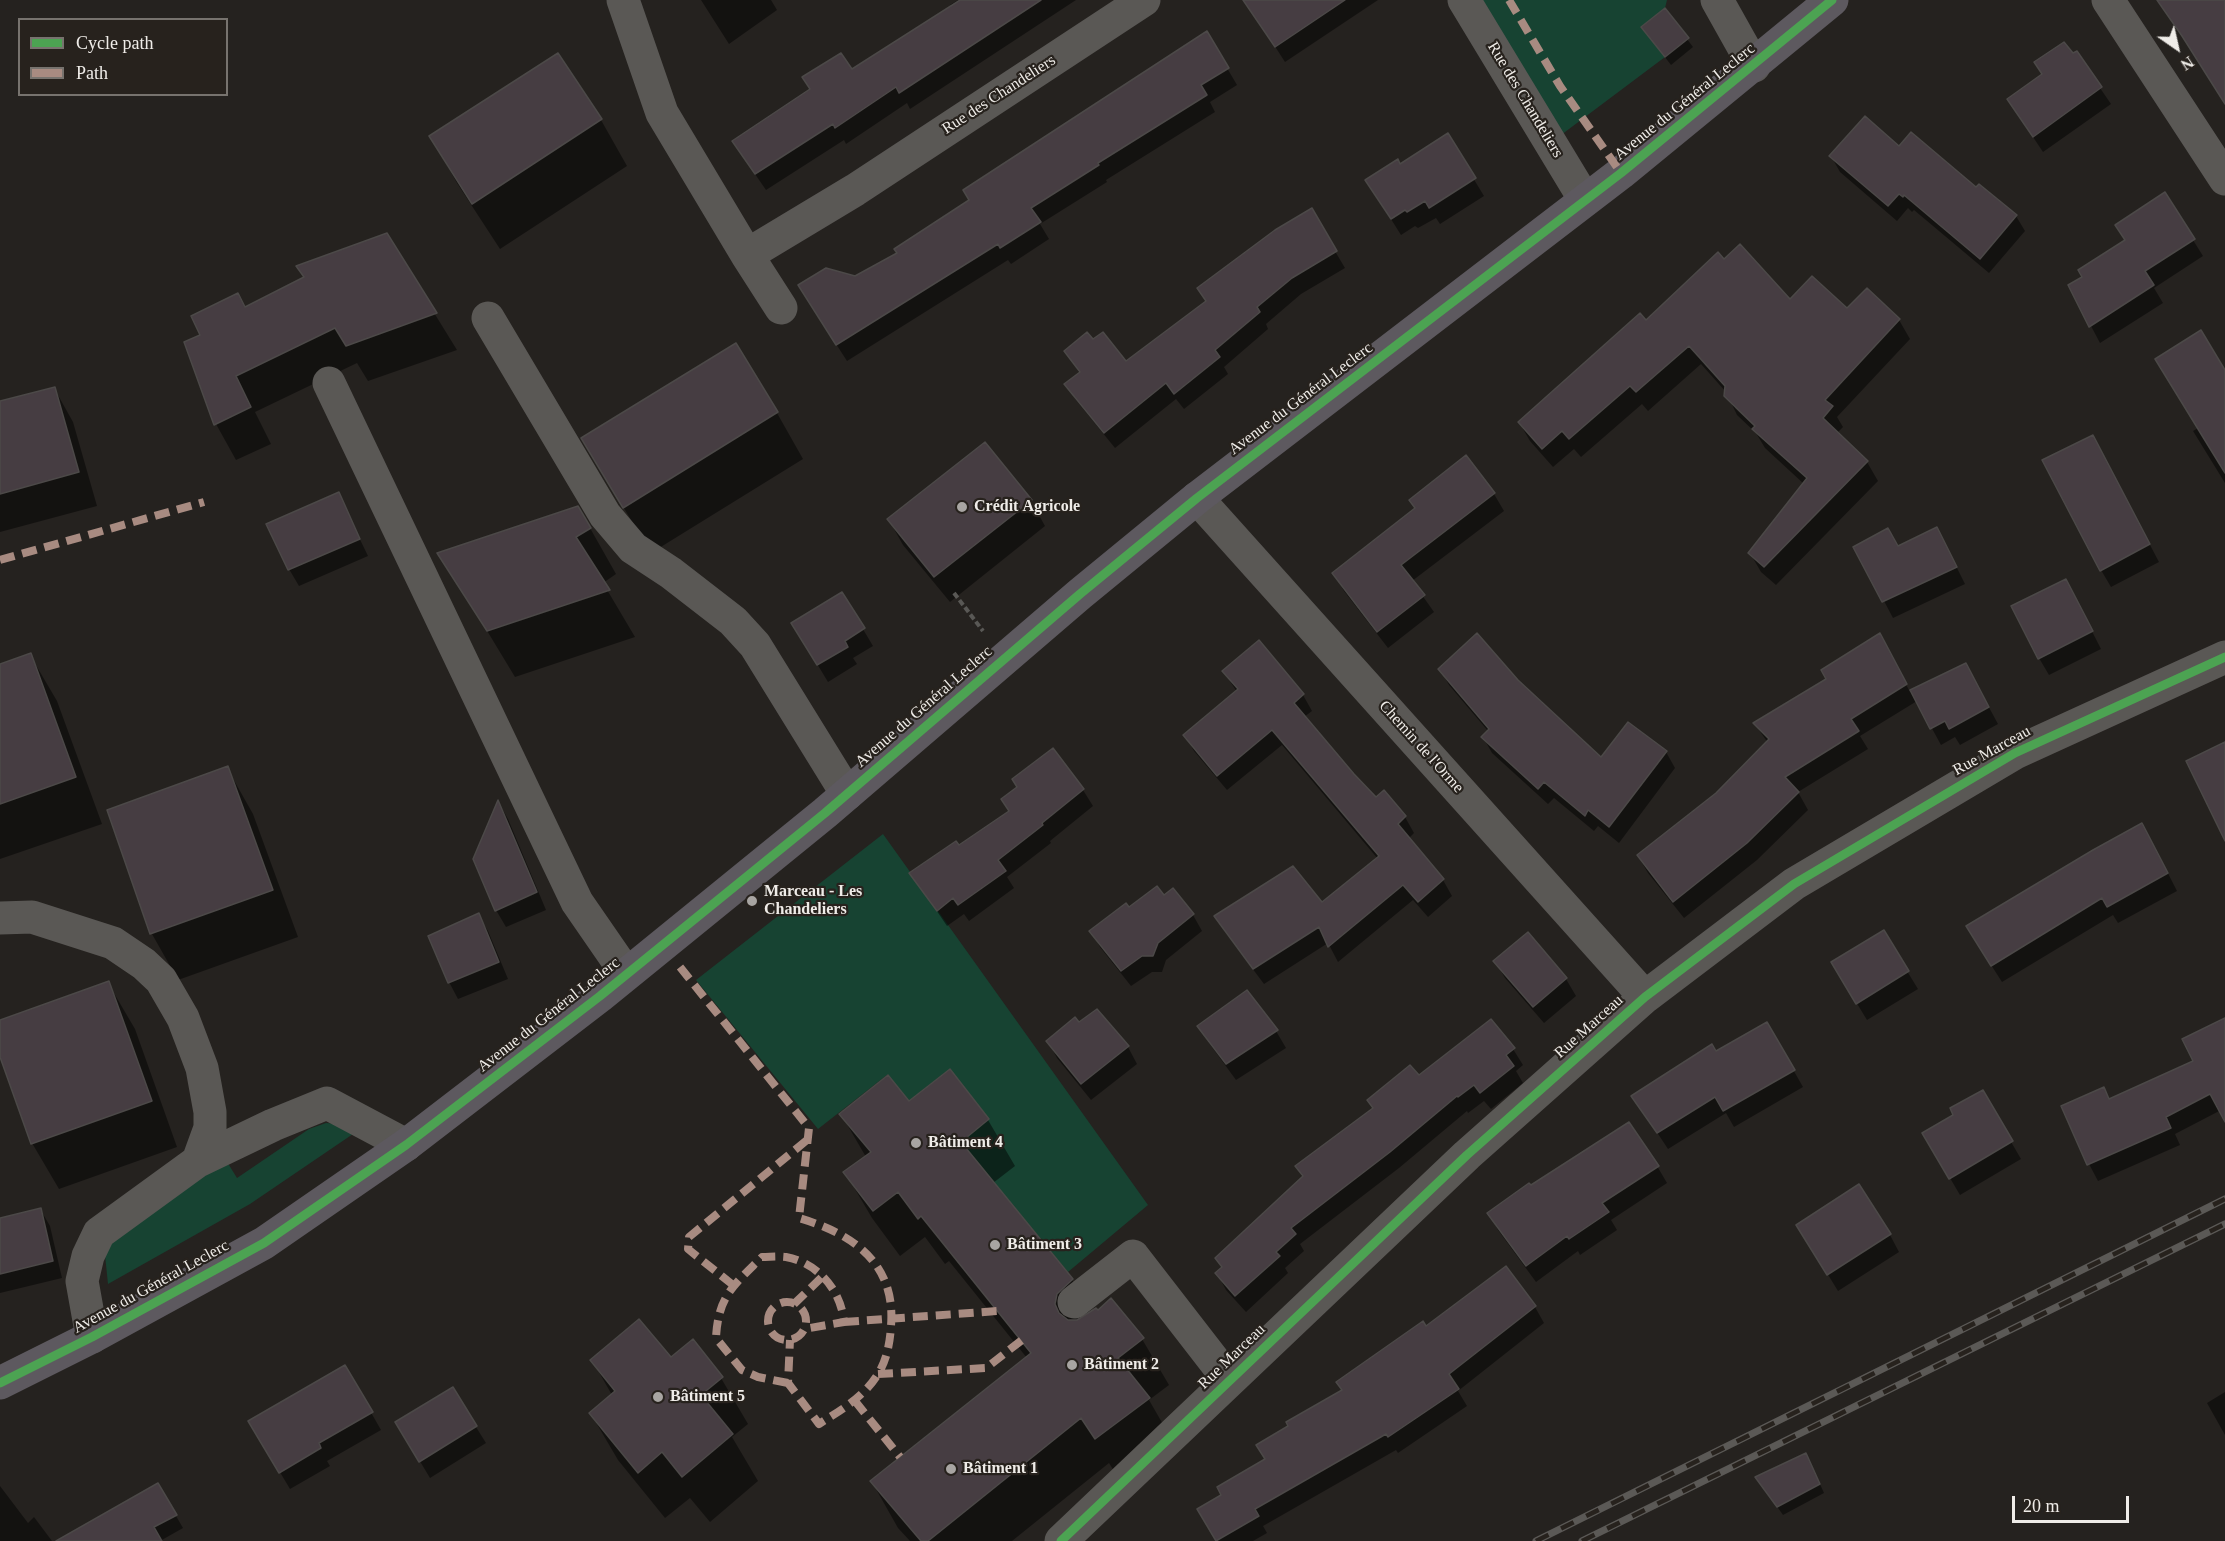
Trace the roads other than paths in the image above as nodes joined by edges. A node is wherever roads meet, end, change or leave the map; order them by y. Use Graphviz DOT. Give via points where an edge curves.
graph roads {
  1 [pos="623,0"];
  2 [pos="1144,0"];
  3 [pos="1464,0"];
  4 [pos="1717,0"];
  5 [pos="1832,0"];
  6 [pos="2108,0"];
  7 [pos="1754,66"];
  8 [pos="2225,179"];
  9 [pos="1585,200"];
  10 [pos="747,255"];
  11 [pos="781,308"];
  12 [pos="488,318"];
  13 [pos="329,383"];
  14 [pos="1197,498"];
  15 [pos="2225,657"];
  16 [pos="847,794"];
  17 [pos="0,918"];
  18 [pos="626,973"];
  19 [pos="1645,996"];
  20 [pos="406,1145"];
  21 [pos="198,1161"];
  22 [pos="1074,1302"];
  23 [pos="92,1337"];
  24 [pos="1229,1380"];
  25 [pos="0,1383"];
  26 [pos="1061,1541"];
  1 -- 10 [label="street" via="662,113"];
  2 -- 10 [label="street, Rue des Chandeliers" via="855,190"];
  3 -- 9 [label="street, Rue des Chandeliers"];
  4 -- 7 [label="street"];
  5 -- 7 [label="main road, Avenue du Général Leclerc"];
  6 -- 8 [label="street"];
  7 -- 9 [label="main road, Avenue du Général Leclerc"];
  9 -- 14 [label="main road, Avenue du Général Leclerc"];
  10 -- 11 [label="street"];
  12 -- 16 [label="street" via="605,515 633,548 734,621 755,645"];
  13 -- 18 [label="street" via="577,902"];
  14 -- 16 [label="main road, Avenue du Général Leclerc"];
  14 -- 19 [label="street, Chemin de l'Orme"];
  15 -- 19 [label="street, Rue Marceau" via="2015,753 1794,884"];
  16 -- 18 [label="main road, Avenue du Général Leclerc"];
  17 -- 21 [label="street" via="32,917 91,934 113,943 161,980 183,1018 199,1059 210,1112 210,1128"];
  18 -- 20 [label="main road, Avenue du Général Leclerc"];
  19 -- 24 [label="street, Rue Marceau" via="1467,1155"];
  20 -- 21 [label="street" via="327,1103"];
  20 -- 23 [label="main road, Avenue du Général Leclerc" via="264,1243"];
  21 -- 23 [label="street" via="99,1233 82,1281"];
  22 -- 24 [label="street" via="1133,1256"];
  23 -- 25 [label="main road, Avenue du Général Leclerc"];
  24 -- 26 [label="street, Rue Marceau"];
}
